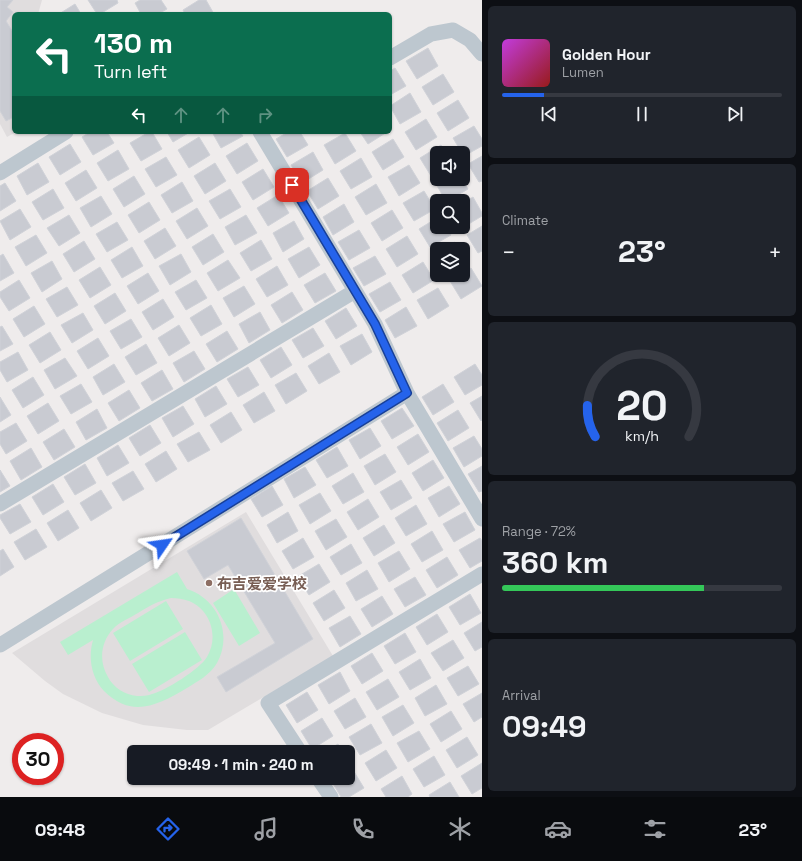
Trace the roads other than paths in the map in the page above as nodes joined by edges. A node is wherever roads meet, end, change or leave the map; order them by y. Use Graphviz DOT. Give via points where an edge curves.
graph roads {
  1 [pos="482,54"];
  2 [pos="392,57"];
  3 [pos="63,134"];
  4 [pos="261,134"];
  5 [pos="0,172"];
  6 [pos="355,291"];
  7 [pos="407,393"];
  8 [pos="0,504"];
  9 [pos="482,519"];
  10 [pos="482,574"];
  11 [pos="0,645"];
  12 [pos="295,745"];
  13 [pos="322,785"];
  14 [pos="330,797"];
  1 -- 2 [label="street" via="470,40 453,30 431,34"];
  3 -- 5 [label="street"];
  4 -- 6 [label="street"];
  6 -- 7 [label="street" via="375,324"];
  6 -- 8 [label="street"];
  7 -- 9 [label="street"];
  7 -- 11 [label="street"];
  10 -- 12 [label="street" via="268,703"];
  13 -- 14 [label="street"];
}
